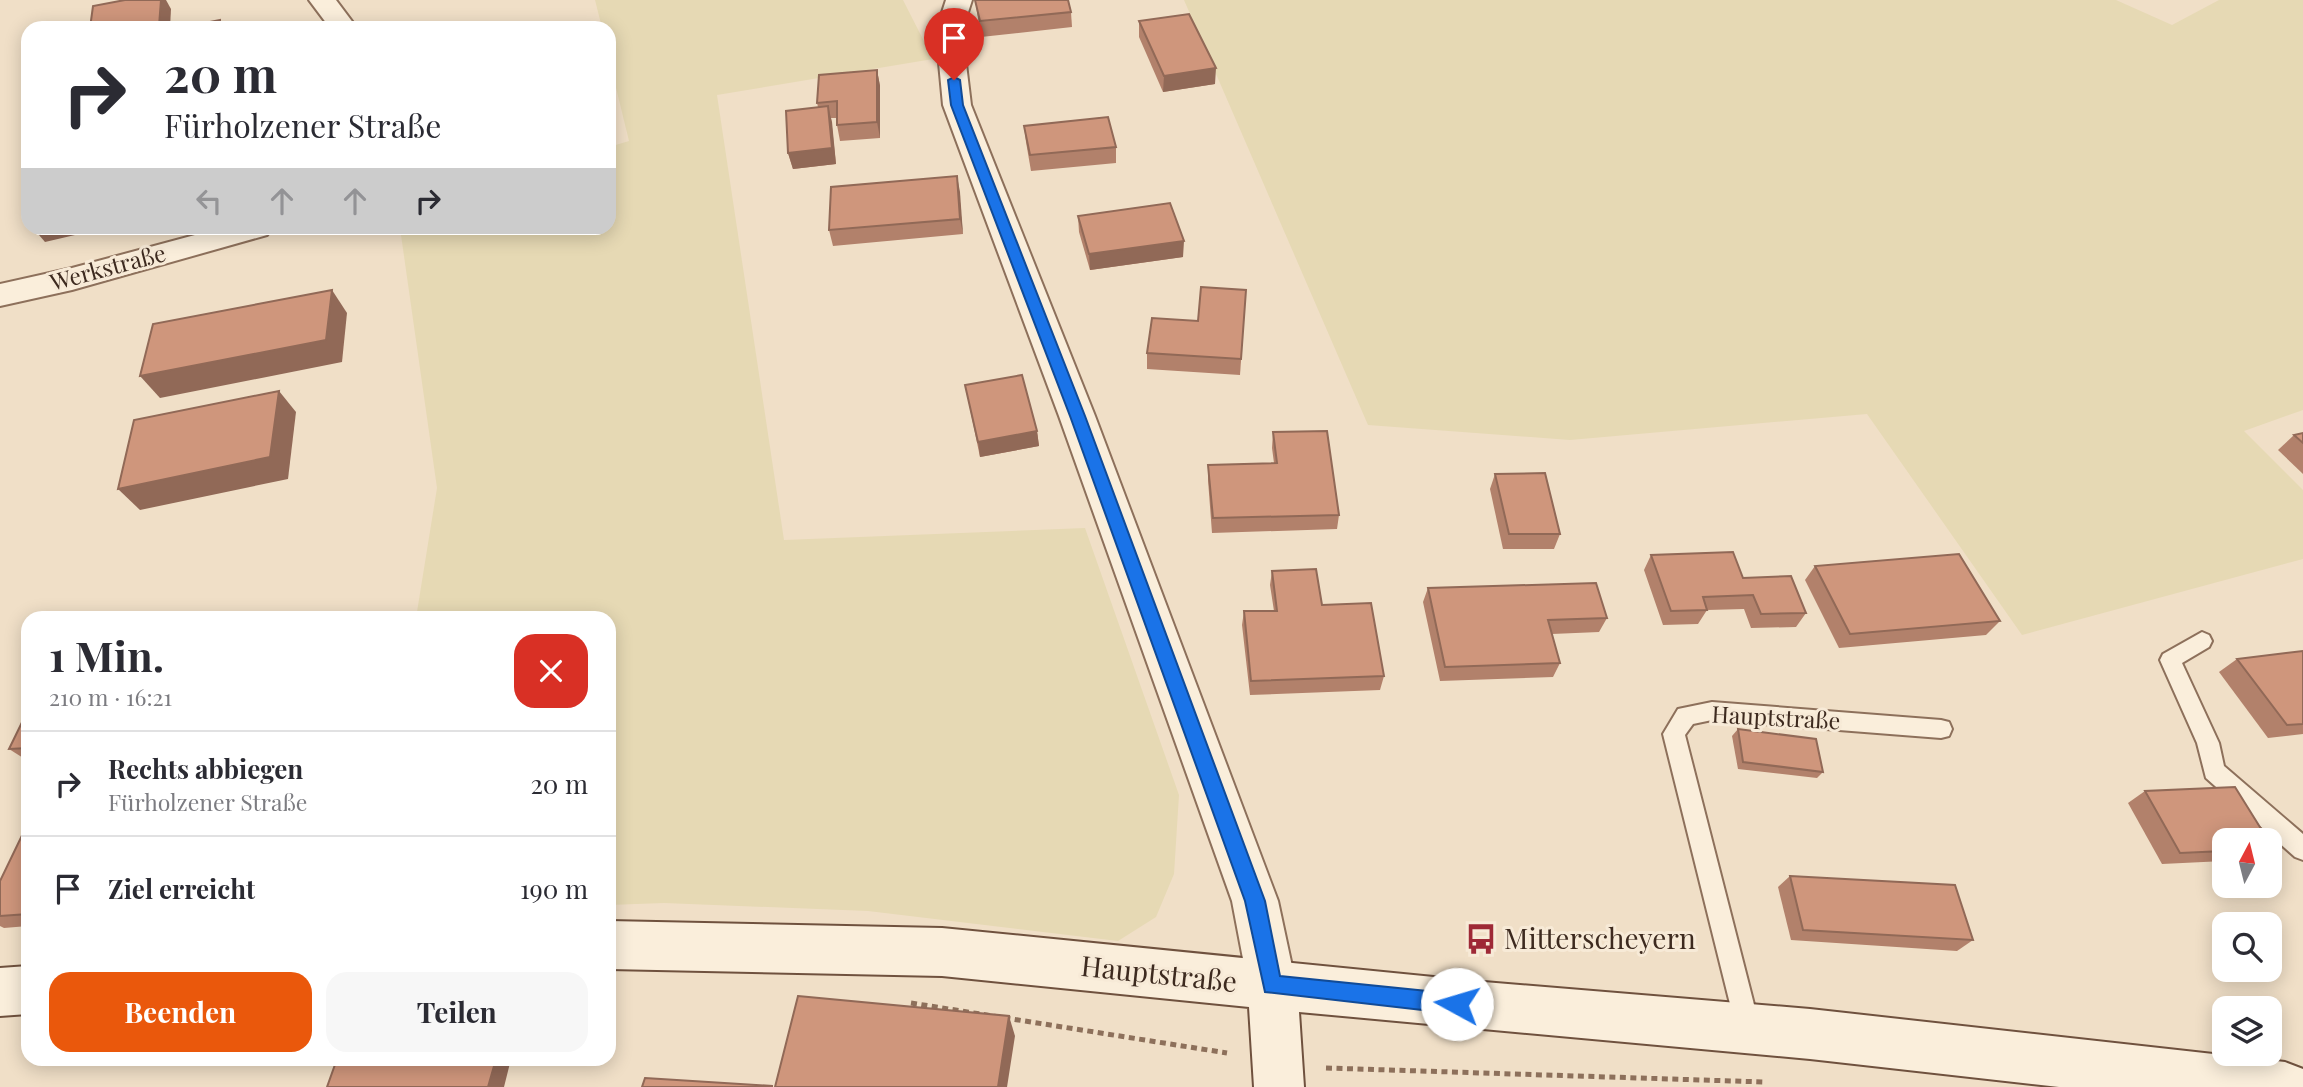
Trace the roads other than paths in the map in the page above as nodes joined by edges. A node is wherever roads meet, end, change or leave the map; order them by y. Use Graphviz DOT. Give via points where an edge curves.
graph roads {
  1 [pos="322,0"];
  2 [pos="959,0"];
  3 [pos="338,21"];
  4 [pos="231,235"];
  5 [pos="0,295"];
  6 [pos="2202,640"];
  7 [pos="1941,729"];
  8 [pos="2303,849"];
  9 [pos="616,945"];
  10 [pos="1272,985"];
  11 [pos="21,990"];
  12 [pos="0,992"];
  13 [pos="1749,1029"];
  14 [pos="1279,1075"];
  15 [pos="2285,1087"];
  1 -- 3 [label="street"];
  2 -- 10 [label="street" via="949,31 957,105 1255,901"];
  4 -- 5 [label="street, Werkstraße"];
  6 -- 8 [label="lane" via="2170,660 2208,743 2214,771"];
  7 -- 13 [label="lane, Hauptstraße" via="1712,712 1686,716 1674,734"];
  9 -- 10 [label="street, Hauptstraße" via="942,952"];
  10 -- 13 [label="street, Hauptstraße"];
  10 -- 14 [label="street"];
  11 -- 12 [label="street"];
  13 -- 15 [label="street, Hauptstraße"];
}
